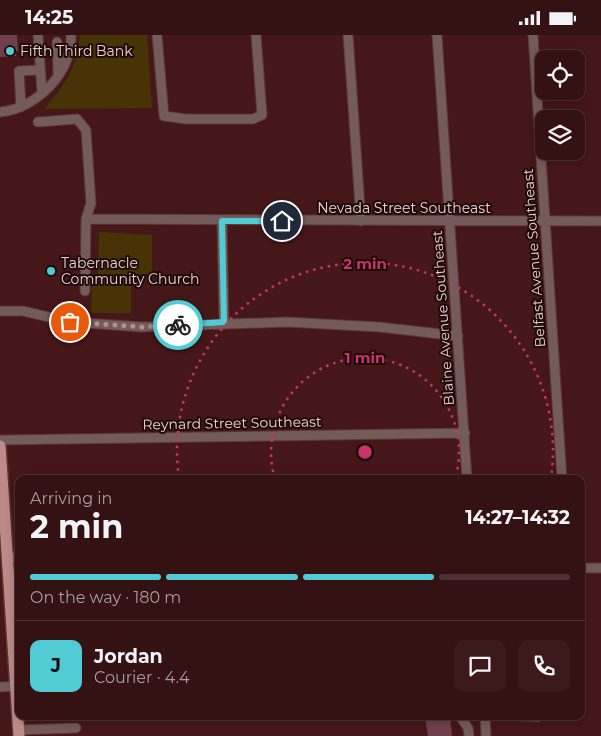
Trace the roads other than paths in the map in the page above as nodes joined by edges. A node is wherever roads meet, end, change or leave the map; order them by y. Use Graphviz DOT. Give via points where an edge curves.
graph roads {
  1 [pos="38,35"];
  2 [pos="71,35"];
  3 [pos="158,35"];
  4 [pos="256,35"];
  5 [pos="348,35"];
  6 [pos="437,35"];
  7 [pos="533,35"];
  8 [pos="57,42"];
  9 [pos="40,70"];
  10 [pos="58,73"];
  11 [pos="42,93"];
  12 [pos="21,107"];
  13 [pos="0,112"];
  14 [pos="38,122"];
  15 [pos="86,219"];
  16 [pos="222,221"];
  17 [pos="361,221"];
  18 [pos="450,221"];
  19 [pos="601,221"];
  20 [pos="545,222"];
  21 [pos="85,291"];
  22 [pos="0,311"];
  23 [pos="224,322"];
  24 [pos="458,336"];
  25 [pos="465,433"];
  26 [pos="0,440"];
  27 [pos="0,454"];
  28 [pos="467,475"];
  29 [pos="562,475"];
  30 [pos="2,520"];
  31 [pos="13,557"];
  32 [pos="585,568"];
  33 [pos="601,568"];
  34 [pos="4,573"];
  35 [pos="15,669"];
  36 [pos="0,687"];
  37 [pos="15,687"];
  38 [pos="18,720"];
  39 [pos="463,720"];
  40 [pos="485,720"];
  41 [pos="76,728"];
  42 [pos="18,733"];
  43 [pos="469,736"];
  44 [pos="486,736"];
  1 -- 9 [label="street"];
  2 -- 10 [label="street" via="69,55"];
  3 -- 4 [label="street" via="164,116 253,119 262,115"];
  5 -- 17 [label="street"];
  6 -- 18 [label="street, Blaine Avenue Southeast"];
  7 -- 20 [label="street, Belfast Avenue Southeast"];
  8 -- 10 [label="street"];
  9 -- 11 [label="street"];
  9 -- 12 [label="street" via="19,71"];
  10 -- 11 [label="street"];
  11 -- 12 [label="street"];
  12 -- 13 [label="street"];
  14 -- 15 [label="street" via="77,119 86,130 91,203"];
  15 -- 16 [label="street, Nevada Street Southeast"];
  15 -- 21 [label="street"];
  16 -- 17 [label="street, Nevada Street Southeast"];
  16 -- 23 [label="street"];
  17 -- 18 [label="street, Nevada Street Southeast"];
  18 -- 20 [label="street, Nevada Street Southeast"];
  18 -- 24 [label="street, Blaine Avenue Southeast"];
  19 -- 20 [label="street, Nevada Street Southeast"];
  20 -- 29 [label="street, Belfast Avenue Southeast"];
  22 -- 23 [label="street" via="23,311 70,322 142,327"];
  23 -- 24 [label="street" via="327,324"];
  24 -- 25 [label="street, Blaine Avenue Southeast"];
  25 -- 26 [label="street, Reynard Street Southeast"];
  25 -- 28 [label="street, Blaine Avenue Southeast"];
  27 -- 30 [label="main road"];
  30 -- 31 [label="main road"];
  31 -- 34 [label="main road"];
  32 -- 33 [label="street"];
  34 -- 35 [label="main road"];
  36 -- 37 [label="street"];
  38 -- 42 [label="main road"];
  39 -- 43 [label="street"];
  40 -- 44 [label="street"];
  41 -- 42 [label="street"];
}
